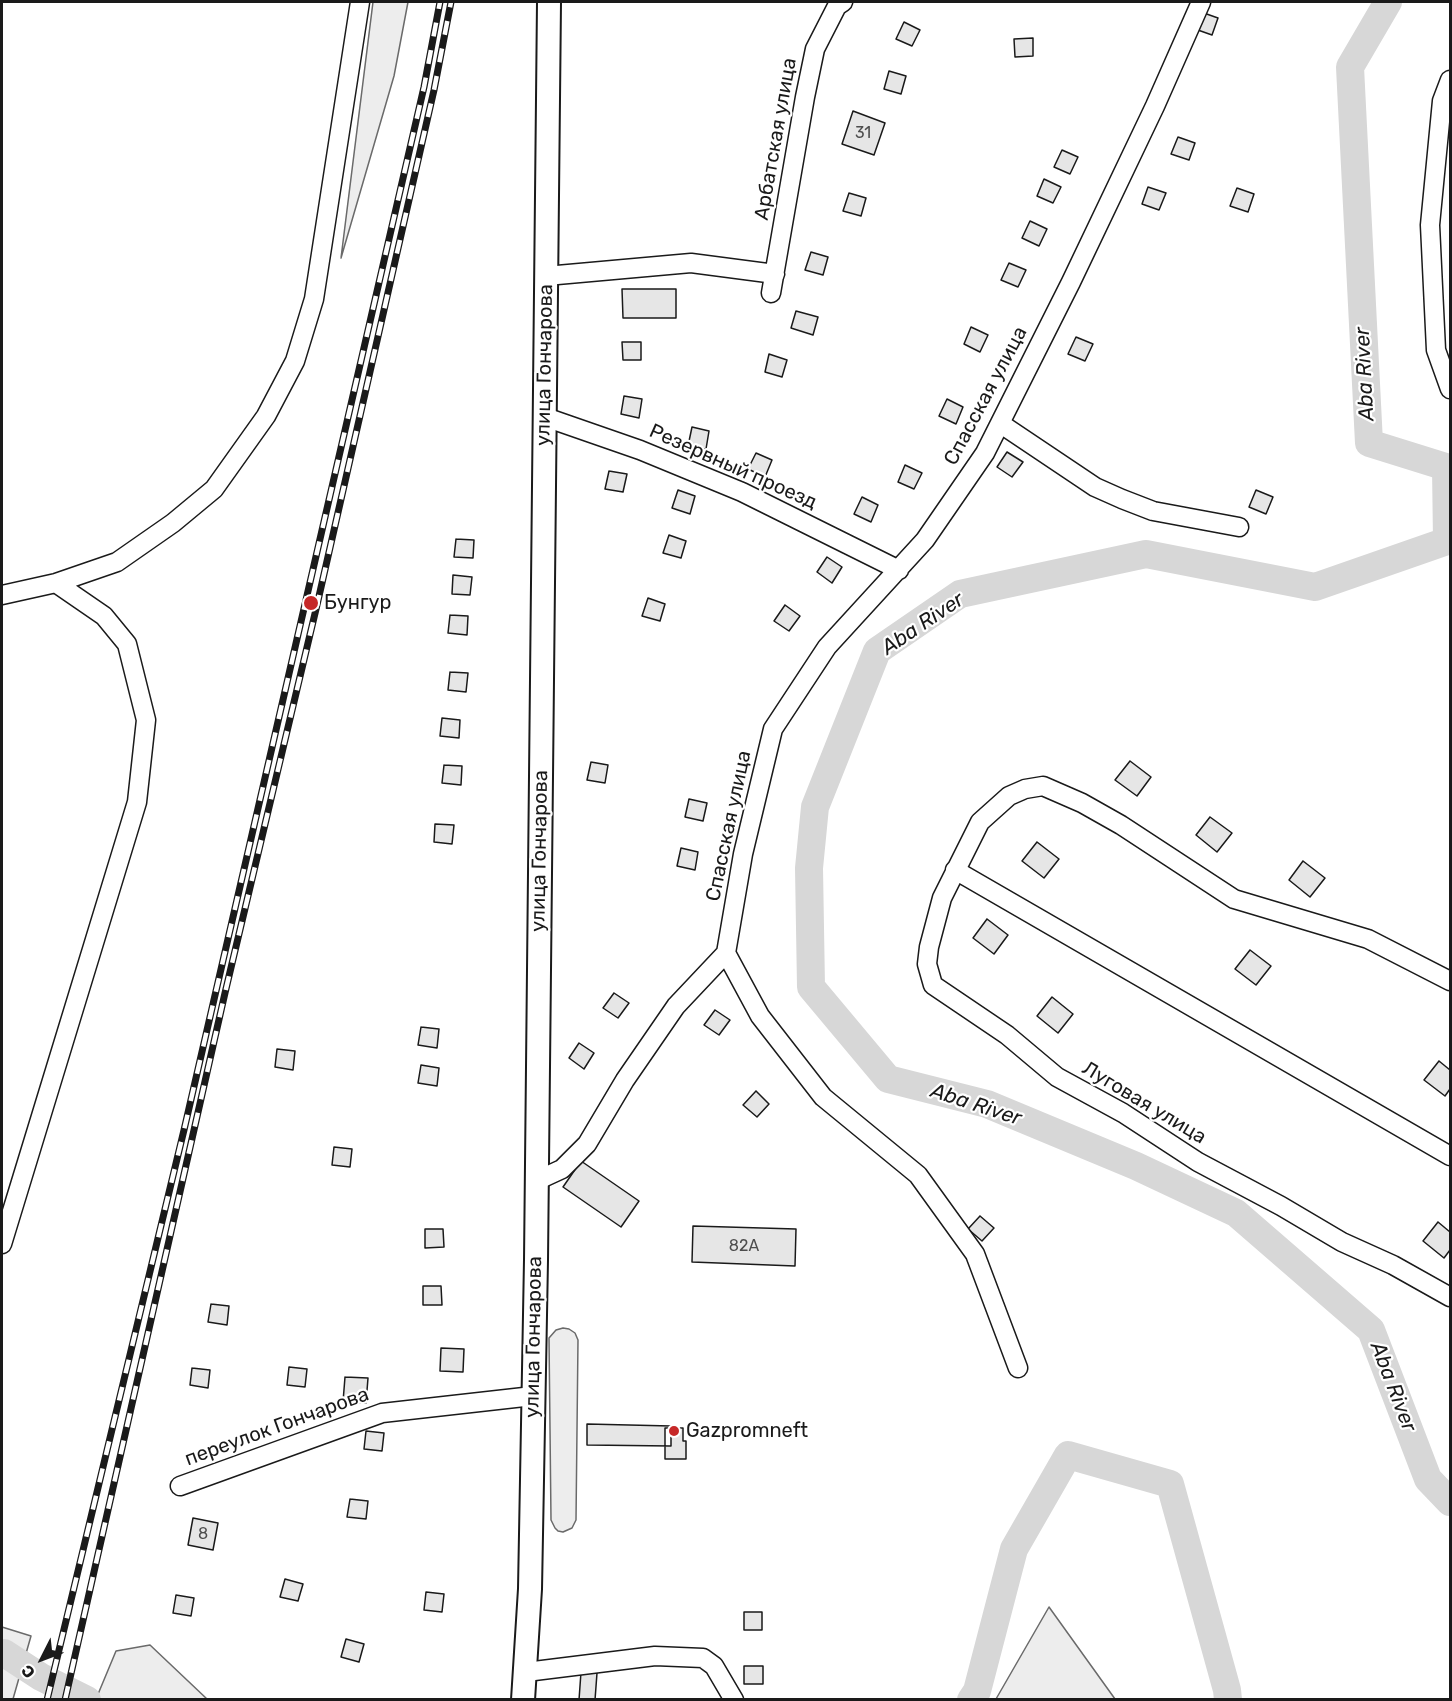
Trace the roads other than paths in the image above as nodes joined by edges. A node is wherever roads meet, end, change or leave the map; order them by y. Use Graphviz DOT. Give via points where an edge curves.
graph roads {
  1 [pos="360,2"];
  2 [pos="549,2"];
  3 [pos="843,2"];
  4 [pos="1201,2"];
  5 [pos="1450,80"];
  6 [pos="775,274"];
  7 [pos="546,276"];
  8 [pos="771,293"];
  9 [pos="1450,389"];
  10 [pos="545,417"];
  11 [pos="1000,424"];
  12 [pos="1239,527"];
  13 [pos="899,570"];
  14 [pos="56,583"];
  15 [pos="2,595"];
  16 [pos="955,870"];
  17 [pos="726,953"];
  18 [pos="1450,981"];
  19 [pos="1450,1156"];
  20 [pos="536,1181"];
  21 [pos="2,1244"];
  22 [pos="1450,1296"];
  23 [pos="1018,1368"];
  24 [pos="533,1396"];
  25 [pos="180,1486"];
  26 [pos="526,1672"];
  27 [pos="523,1700"];
  28 [pos="734,1700"];
  1 -- 14 [label="street" via="314,299 295,361 266,416 214,489 117,562"];
  2 -- 7 [label="main road, улица Гончарова"];
  3 -- 6 [label="street, Арбатская улица" via="837,6 815,49"];
  4 -- 11 [label="street, Спасская улица" via="1155,106"];
  5 -- 9 [label="street" via="1442,100 1430,225 1436,350"];
  6 -- 7 [label="street" via="691,263"];
  6 -- 8 [label="street, Арбатская улица"];
  7 -- 10 [label="main road, улица Гончарова"];
  10 -- 13 [label="street, Резервный проезд" via="742,492"];
  10 -- 20 [label="main road, улица Гончарова"];
  11 -- 12 [label="street" via="1095,487 1122,500 1154,511"];
  11 -- 13 [label="street, Спасская улица" via="986,453 932,531"];
  13 -- 17 [label="street, Спасская улица" via="827,647 772,729 742,854"];
  14 -- 15 [label="street"];
  14 -- 21 [label="street" via="104,615 127,644 146,720 137,802"];
  16 -- 18 [label="street, Луговая улица" via="980,822 1009,796 1043,786 1121,825 1234,899 1368,939"];
  16 -- 19 [label="street"];
  16 -- 22 [label="street, Луговая улица" via="942,898 929,947 927,964 933,985 1007,1035 1057,1077 1123,1113 1198,1162 1341,1242"];
  17 -- 20 [label="street" via="676,1006 587,1144 562,1169"];
  17 -- 23 [label="street" via="760,1016 823,1097 918,1175 975,1254"];
  20 -- 24 [label="main road, улица Гончарова"];
  24 -- 25 [label="street, переулок Гончарова" via="382,1413"];
  24 -- 26 [label="main road, улица Гончарова"];
  26 -- 27 [label="main road, улица Гончарова"];
  26 -- 28 [label="street" via="655,1656 704,1658 714,1666"];
}
